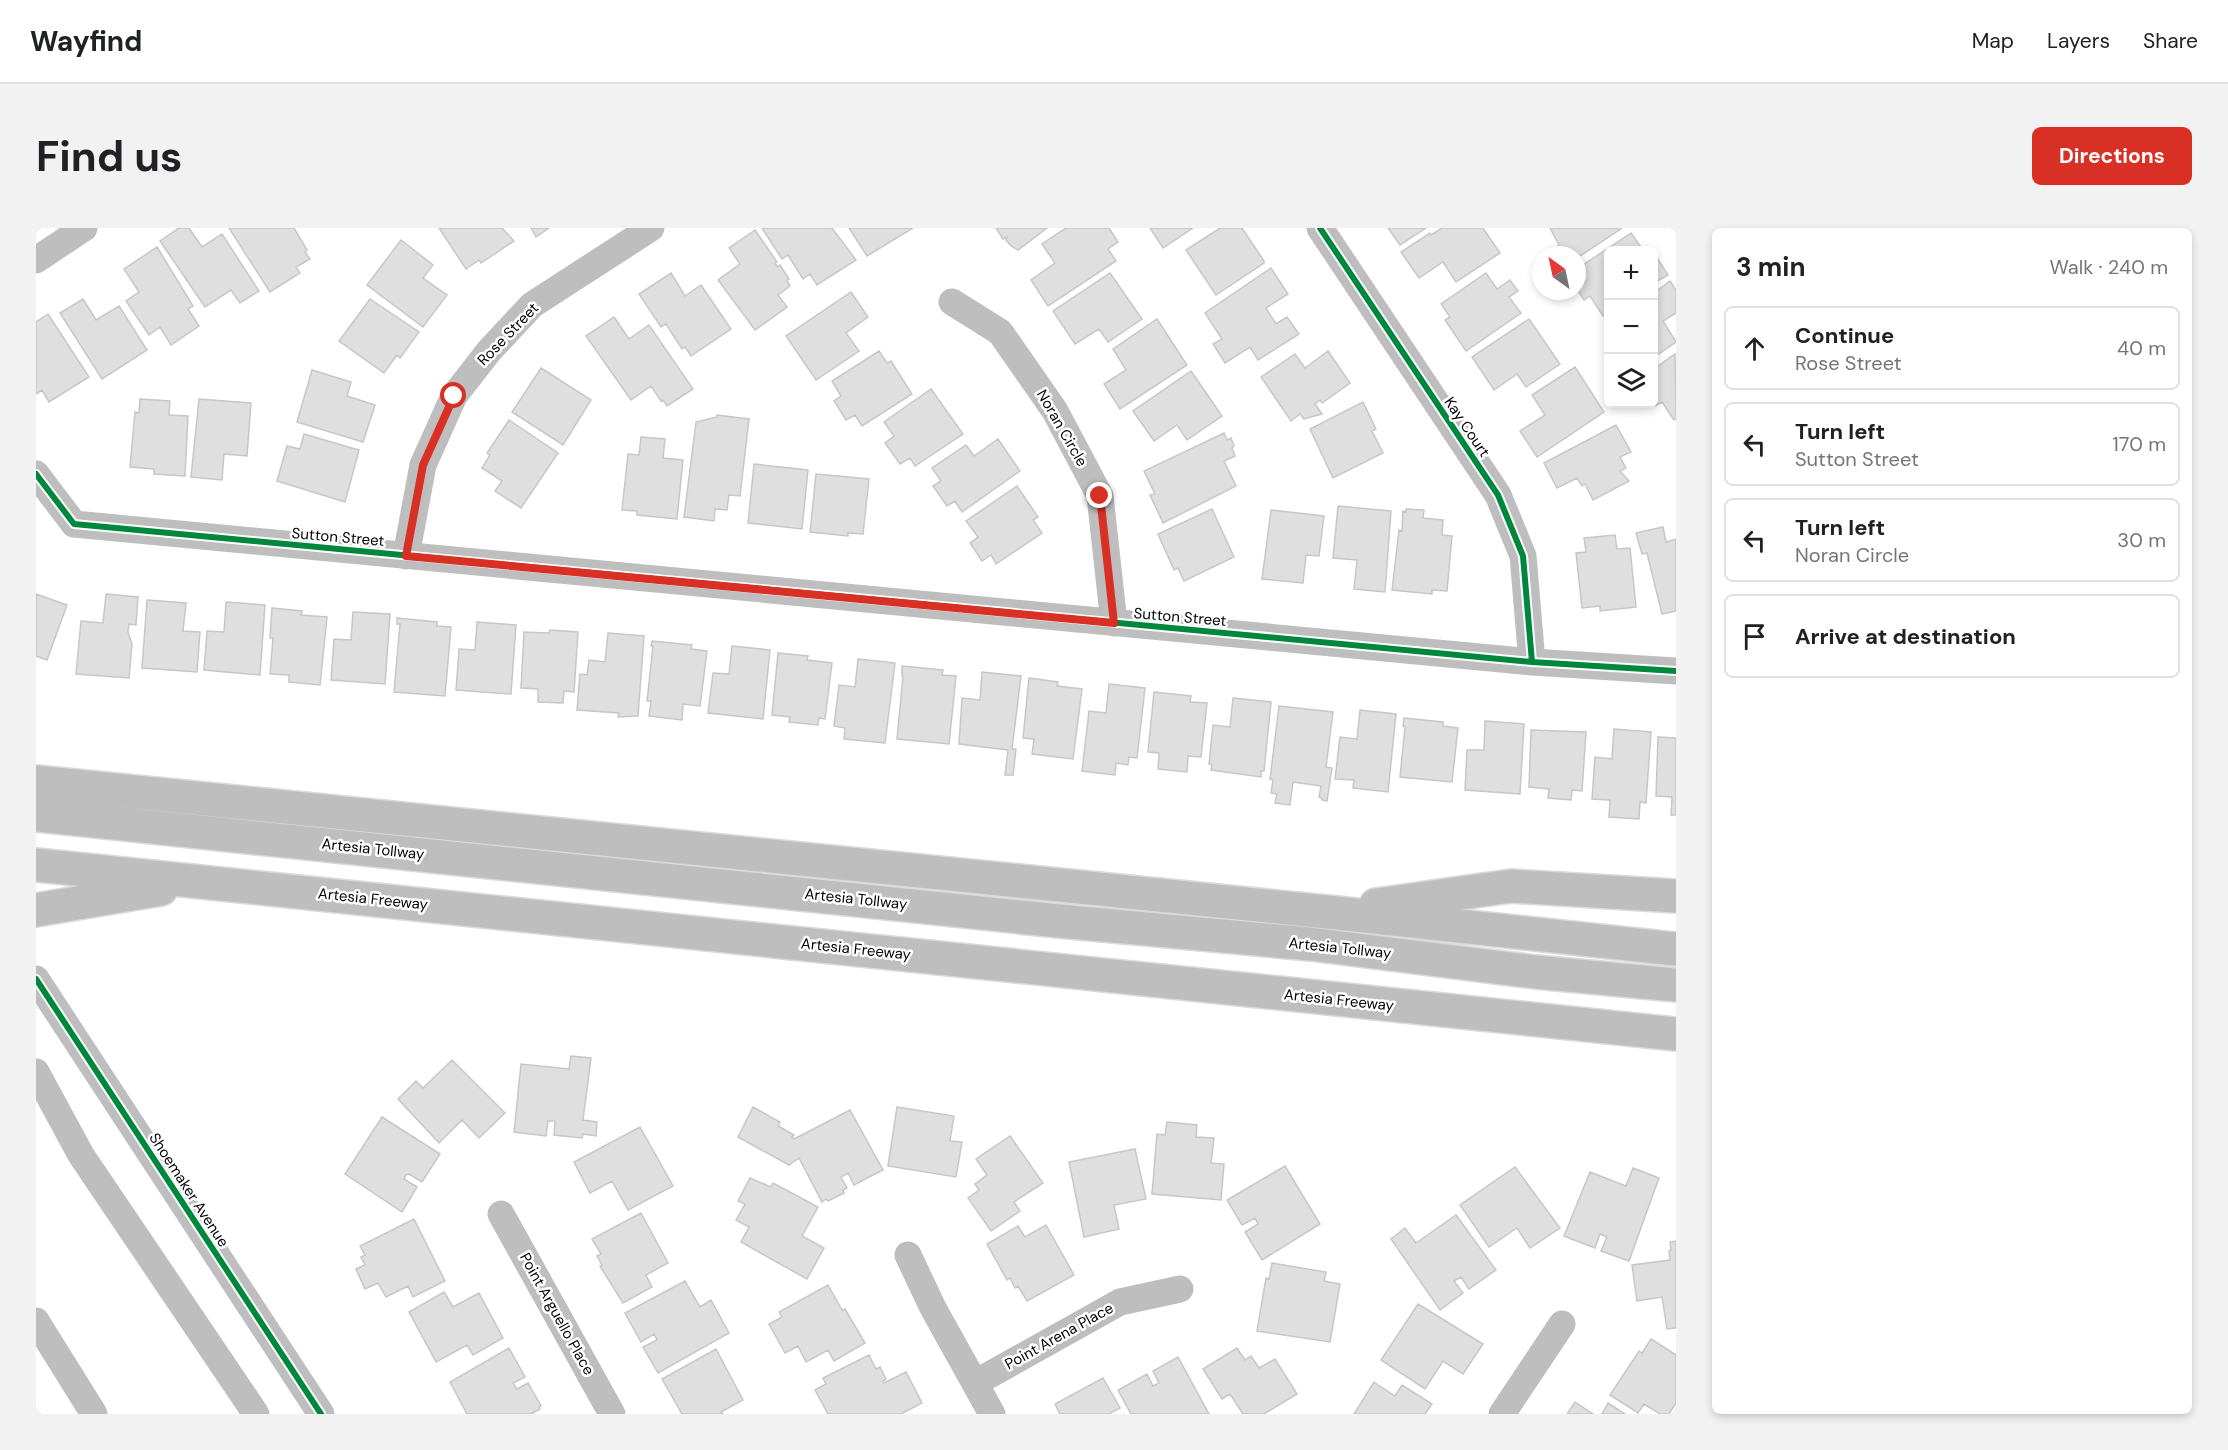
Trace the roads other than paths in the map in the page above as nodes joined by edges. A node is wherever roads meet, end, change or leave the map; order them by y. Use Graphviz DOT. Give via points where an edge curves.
graph roads {
  1 [pos="84,228"];
  2 [pos="651,228"];
  3 [pos="1320,228"];
  4 [pos="36,260"];
  5 [pos="952,302"];
  6 [pos="36,474"];
  7 [pos="406,556"];
  8 [pos="1114,623"];
  9 [pos="1532,662"];
  10 [pos="1676,671"];
  11 [pos="36,782"];
  12 [pos="36,815"];
  13 [pos="36,836"];
  14 [pos="36,865"];
  15 [pos="203,881"];
  16 [pos="1676,896"];
  17 [pos="36,910"];
  18 [pos="1327,912"];
  19 [pos="1676,949"];
  20 [pos="1676,985"];
  21 [pos="42,988"];
  22 [pos="1676,1004"];
  23 [pos="1676,1035"];
  24 [pos="36,1072"];
  25 [pos="501,1214"];
  26 [pos="908,1255"];
  27 [pos="1180,1289"];
  28 [pos="36,1321"];
  29 [pos="1563,1324"];
  30 [pos="975,1383"];
  31 [pos="94,1414"];
  32 [pos="256,1414"];
  33 [pos="321,1414"];
  34 [pos="612,1414"];
  35 [pos="992,1414"];
  36 [pos="1502,1414"];
  1 -- 4 [label="street"];
  2 -- 7 [label="street, Rose Street" via="532,305 454,396 423,465"];
  3 -- 9 [label="street, Kay Court" via="1498,495 1523,556"];
  5 -- 8 [label="street, Noran Circle" via="1000,332 1055,411 1100,496"];
  6 -- 7 [label="street, Sutton Street" via="74,524"];
  7 -- 8 [label="street, Sutton Street"];
  8 -- 9 [label="street, Sutton Street"];
  9 -- 10 [label="street, Sutton Street"];
  11 -- 18 [label="highway"];
  12 -- 20 [label="highway, Artesia Tollway" via="1310,944"];
  13 -- 22 [label="highway, Artesia Tollway"];
  14 -- 15 [label="highway, Artesia Freeway"];
  15 -- 17 [label="highway"];
  15 -- 23 [label="highway, Artesia Freeway"];
  16 -- 18 [label="highway" via="1511,886"];
  18 -- 19 [label="highway"];
  21 -- 33 [label="street, Shoemaker Avenue"];
  24 -- 32 [label="street" via="81,1155"];
  25 -- 34 [label="street, Point Arguello Place"];
  26 -- 30 [label="street"];
  27 -- 30 [label="street, Point Arena Place" via="1120,1302"];
  28 -- 31 [label="street"];
  29 -- 36 [label="street"];
  30 -- 35 [label="street"];
}
